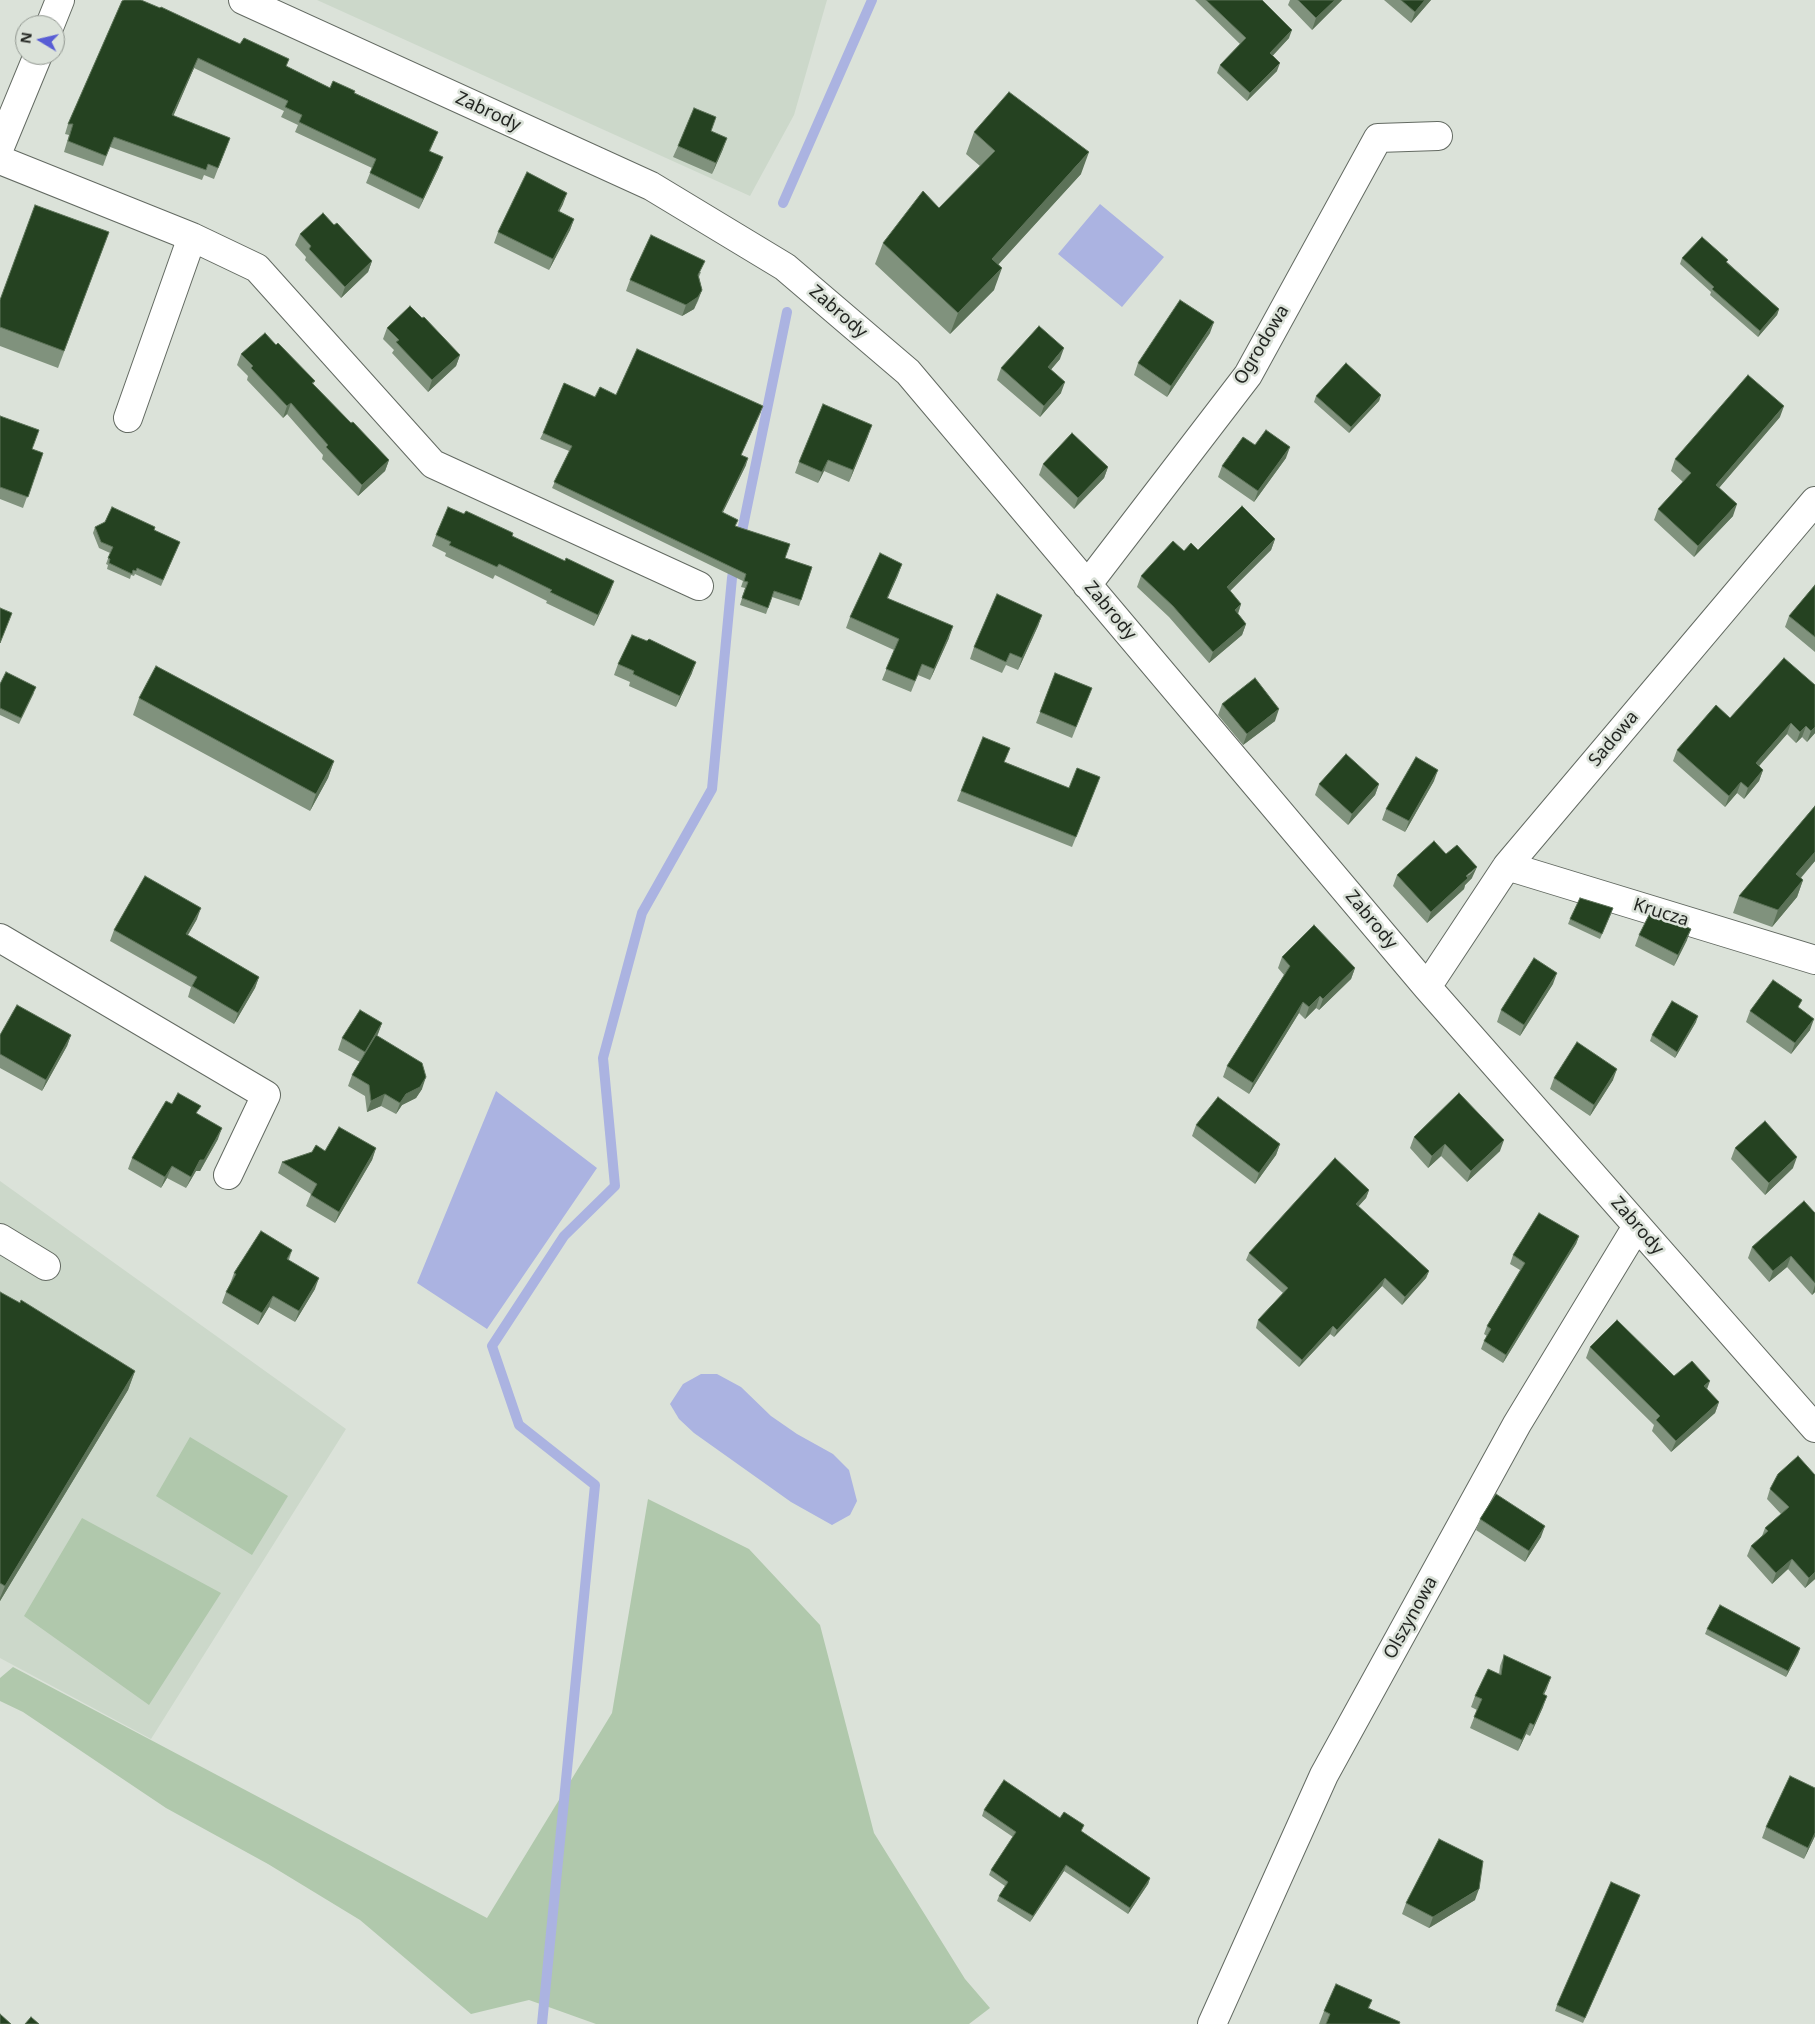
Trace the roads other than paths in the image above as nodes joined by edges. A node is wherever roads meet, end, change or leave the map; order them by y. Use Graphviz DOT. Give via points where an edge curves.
graph roads {
  1 [pos="60,0"];
  2 [pos="243,0"];
  3 [pos="54,15"];
  4 [pos="34,65"];
  5 [pos="1438,136"];
  6 [pos="0,147"];
  7 [pos="0,160"];
  8 [pos="192,237"];
  9 [pos="128,418"];
  10 [pos="1815,501"];
  11 [pos="1087,585"];
  12 [pos="699,586"];
  13 [pos="1507,866"];
  14 [pos="0,938"];
  15 [pos="1815,960"];
  16 [pos="1428,987"];
  17 [pos="228,1175"];
  18 [pos="1640,1229"];
  19 [pos="0,1238"];
  20 [pos="46,1266"];
  21 [pos="1815,1428"];
  22 [pos="1212,2024"];
  1 -- 3 [label="street"];
  2 -- 11 [label="street, Zabrody" via="651,186 786,267 908,372"];
  4 -- 6 [label="street"];
  5 -- 11 [label="street, Ogrodowa" via="1378,138 1248,375"];
  7 -- 8 [label="street"];
  8 -- 9 [label="street"];
  8 -- 12 [label="street" via="257,268 433,464"];
  10 -- 13 [label="street, Sadowa"];
  11 -- 16 [label="street, Zabrody"];
  13 -- 15 [label="street, Krucza"];
  13 -- 16 [label="street, Sadowa"];
  14 -- 17 [label="street" via="266,1095"];
  16 -- 18 [label="street, Zabrody"];
  18 -- 21 [label="street, Zabrody"];
  18 -- 22 [label="street, Olszynowa" via="1631,1236 1516,1424 1324,1775"];
  19 -- 20 [label="street"];
}
